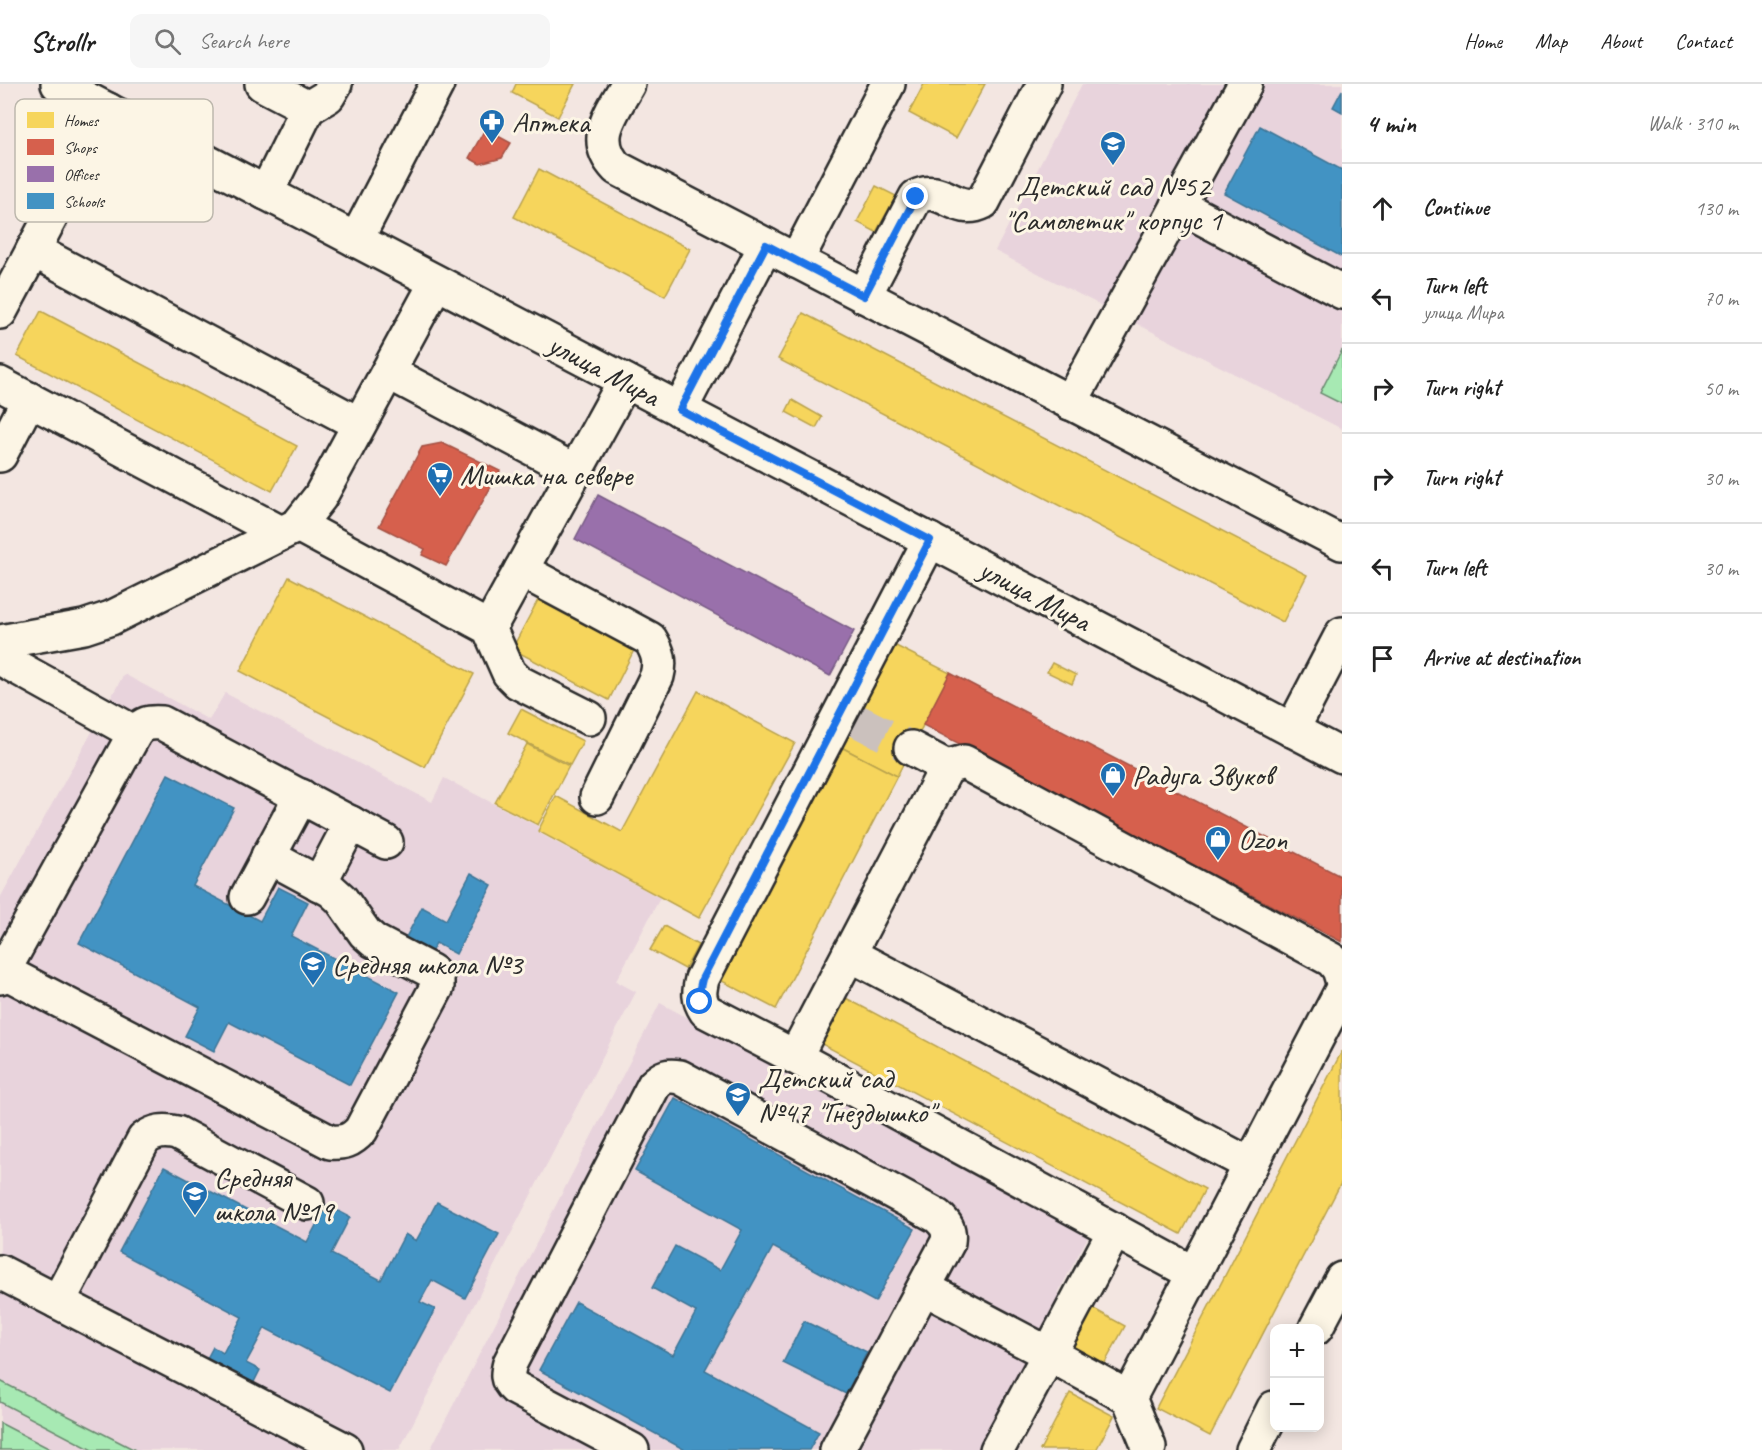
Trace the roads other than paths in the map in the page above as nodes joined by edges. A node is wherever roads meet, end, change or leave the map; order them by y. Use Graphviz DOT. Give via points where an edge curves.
graph roads {
  1 [pos="262,84"];
  2 [pos="334,84"];
  3 [pos="437,84"];
  4 [pos="628,84"];
  5 [pos="888,84"];
  6 [pos="1044,84"];
  7 [pos="1245,84"];
  8 [pos="74,88"];
  9 [pos="91,99"];
  10 [pos="308,108"];
  11 [pos="213,165"];
  12 [pos="266,193"];
  13 [pos="1178,205"];
  14 [pos="48,222"];
  15 [pos="356,240"];
  16 [pos="766,245"];
  17 [pos="33,250"];
  18 [pos="796,261"];
  19 [pos="436,283"];
  20 [pos="1342,292"];
  21 [pos="864,296"];
  22 [pos="1,309"];
  23 [pos="388,372"];
  24 [pos="625,381"];
  25 [pos="0,384"];
  26 [pos="29,399"];
  27 [pos="1070,403"];
  28 [pos="680,410"];
  29 [pos="359,424"];
  30 [pos="0,455"];
  31 [pos="575,471"];
  32 [pos="289,529"];
  33 [pos="930,540"];
  34 [pos="1342,543"];
  35 [pos="521,570"];
  36 [pos="489,628"];
  37 [pos="1342,634"];
  38 [pos="0,642"];
  39 [pos="0,658"];
  40 [pos="589,718"];
  41 [pos="1292,730"];
  42 [pos="135,733"];
  43 [pos="911,748"];
  44 [pos="1342,756"];
  45 [pos="947,767"];
  46 [pos="301,796"];
  47 [pos="597,797"];
  48 [pos="351,823"];
  49 [pos="386,842"];
  50 [pos="268,856"];
  51 [pos="319,884"];
  52 [pos="246,897"];
  53 [pos="849,954"];
  54 [pos="2,974"];
  55 [pos="1342,979"];
  56 [pos="1342,990"];
  57 [pos="795,1057"];
  58 [pos="1251,1165"];
  59 [pos="307,1203"];
  60 [pos="1114,1230"];
  61 [pos="0,1272"];
  62 [pos="1193,1273"];
  63 [pos="1342,1279"];
  64 [pos="924,1288"];
  65 [pos="58,1302"];
  66 [pos="1319,1324"];
  67 [pos="1049,1354"];
  68 [pos="1129,1398"];
  69 [pos="1270,1417"];
  70 [pos="1151,1449"];
  71 [pos="345,1450"];
  72 [pos="632,1450"];
  73 [pos="837,1450"];
  74 [pos="997,1450"];
  75 [pos="1252,1450"];
  1 -- 10 [label="main road"];
  2 -- 10 [label="main road" via="328,96"];
  3 -- 15 [label="main road"];
  4 -- 16 [label="main road" via="606,126 603,144 608,158 617,168"];
  5 -- 18 [label="main road"];
  6 -- 21 [label="main road" via="983,202 973,207 935,193 924,192 916,197"];
  7 -- 13 [label="main road"];
  8 -- 9 [label="main road, улица Мира"];
  10 -- 12 [label="main road"];
  11 -- 12 [label="main road, улица Мира"];
  12 -- 15 [label="main road, улица Мира"];
  13 -- 20 [label="main road"];
  13 -- 27 [label="main road"];
  14 -- 17 [label="main road"];
  15 -- 19 [label="main road, улица Мира"];
  16 -- 18 [label="main road"];
  16 -- 28 [label="main road"];
  17 -- 22 [label="main road"];
  17 -- 29 [label="main road"];
  18 -- 21 [label="main road"];
  19 -- 23 [label="main road"];
  19 -- 24 [label="main road, улица Мира"];
  21 -- 27 [label="main road"];
  23 -- 29 [label="main road"];
  23 -- 31 [label="main road"];
  24 -- 28 [label="main road, улица Мира"];
  24 -- 31 [label="main road"];
  25 -- 26 [label="main road"];
  26 -- 30 [label="main road"];
  26 -- 32 [label="main road"];
  27 -- 34 [label="main road"];
  28 -- 33 [label="main road, улица Мира"];
  29 -- 32 [label="main road" via="320,497"];
  31 -- 35 [label="main road"];
  32 -- 36 [label="main road"];
  32 -- 38 [label="main road" via="111,618 84,627"];
  33 -- 41 [label="main road, улица Мира"];
  33 -- 57 [label="main road" via="848,716 702,979 700,1002 706,1011"];
  35 -- 36 [label="main road"];
  35 -- 47 [label="main road" via="650,639 658,651 657,676"];
  36 -- 40 [label="main road" via="509,673 518,682"];
  37 -- 41 [label="main road"];
  39 -- 42 [label="main road"];
  41 -- 44 [label="main road, улица Мира"];
  42 -- 46 [label="main road" via="142,725 162,723"];
  42 -- 54 [label="main road"];
  43 -- 45 [label="main road"];
  45 -- 53 [label="main road"];
  45 -- 55 [label="main road" via="964,762 985,773 1332,960"];
  46 -- 48 [label="main road"];
  46 -- 50 [label="main road"];
  48 -- 49 [label="main road"];
  48 -- 51 [label="main road"];
  50 -- 51 [label="main road"];
  50 -- 52 [label="main road"];
  51 -- 54 [label="main road" via="341,899 374,941 431,971 437,979 437,987 361,1130 343,1143 330,1142"];
  53 -- 57 [label="main road"];
  53 -- 58 [label="main road"];
  56 -- 58 [label="main road"];
  57 -- 60 [label="main road"];
  58 -- 62 [label="main road"];
  59 -- 65 [label="main road" via="177,1133 153,1133 144,1139"];
  60 -- 62 [label="main road"];
  60 -- 67 [label="main road"];
  61 -- 65 [label="main road"];
  62 -- 68 [label="main road"];
  63 -- 66 [label="main road"];
  64 -- 67 [label="main road"];
  64 -- 72 [label="main road" via="948,1242 946,1224 937,1216 680,1077 661,1078 507,1374 514,1388"];
  64 -- 73 [label="main road"];
  65 -- 71 [label="main road"];
  67 -- 68 [label="main road"];
  67 -- 74 [label="main road"];
  68 -- 70 [label="main road"];
  69 -- 75 [label="main road"];
}
